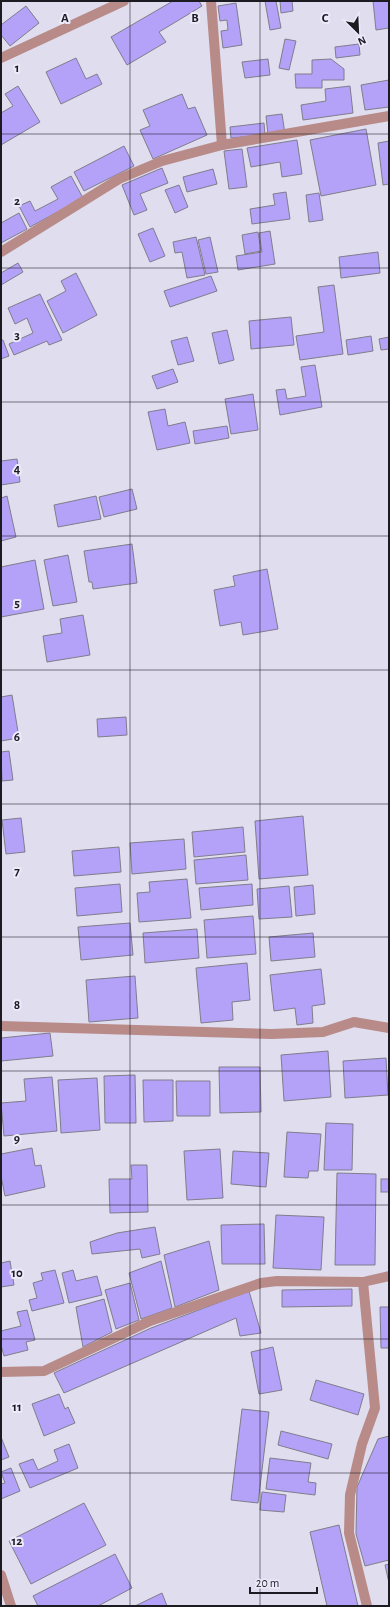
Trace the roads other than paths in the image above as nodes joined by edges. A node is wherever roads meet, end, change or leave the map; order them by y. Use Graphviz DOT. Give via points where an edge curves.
graph roads {
  1 [pos="124,1"];
  2 [pos="211,1"];
  3 [pos="1,58"];
  4 [pos="389,116"];
  5 [pos="222,145"];
  6 [pos="1,252"];
  7 [pos="1,1026"];
  8 [pos="389,1028"];
  9 [pos="389,1276"];
  10 [pos="363,1282"];
  11 [pos="1,1372"];
  12 [pos="1,1575"];
  13 [pos="11,1606"];
  14 [pos="367,1606"];
  1 -- 3 [label="street"];
  2 -- 5 [label="street"];
  4 -- 5 [label="street"];
  5 -- 6 [label="street" via="162,161 119,179"];
  7 -- 8 [label="street" via="272,1034 323,1032 354,1022"];
  9 -- 10 [label="street"];
  10 -- 11 [label="street" via="261,1283 150,1321 44,1371"];
  10 -- 14 [label="street" via="375,1408 362,1444 350,1495 349,1533"];
  12 -- 13 [label="street"];
}
